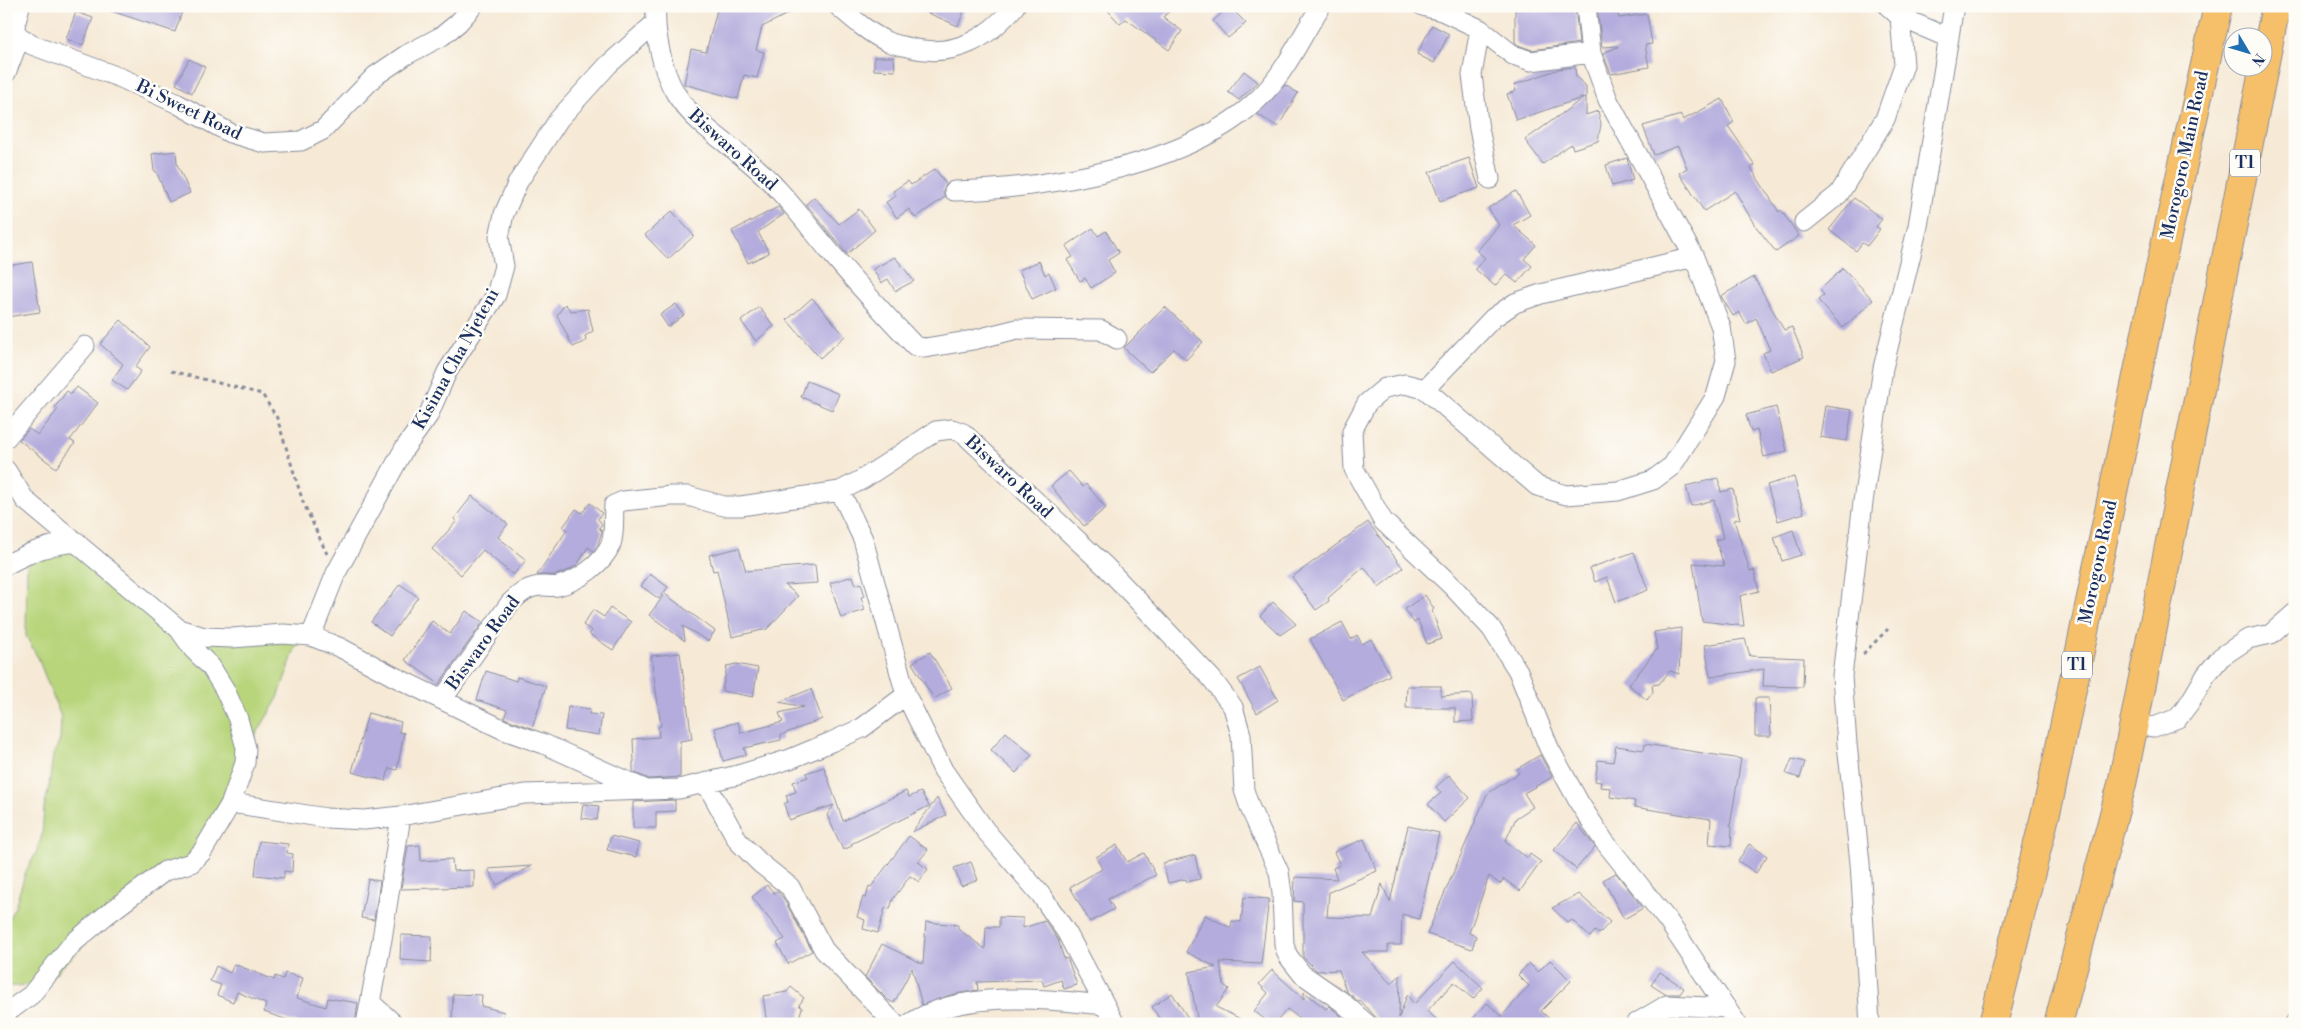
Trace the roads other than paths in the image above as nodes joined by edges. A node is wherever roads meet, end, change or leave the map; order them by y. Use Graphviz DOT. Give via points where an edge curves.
graph roads {
  1 [pos="20,6"];
  2 [pos="472,6"];
  3 [pos="838,6"];
  4 [pos="1016,6"];
  5 [pos="1320,6"];
  6 [pos="1423,6"];
  7 [pos="1586,6"];
  8 [pos="1954,6"];
  9 [pos="2218,6"];
  10 [pos="2276,6"];
  11 [pos="1894,12"];
  12 [pos="655,15"];
  13 [pos="1480,30"];
  14 [pos="20,37"];
  15 [pos="1949,38"];
  16 [pos="1591,53"];
  17 [pos="6,73"];
  18 [pos="1490,179"];
  19 [pos="954,191"];
  20 [pos="1804,222"];
  21 [pos="1694,257"];
  22 [pos="2152,304"];
  23 [pos="1116,340"];
  24 [pos="85,346"];
  25 [pos="1425,389"];
  26 [pos="6,438"];
  27 [pos="6,470"];
  28 [pos="840,491"];
  29 [pos="77,542"];
  30 [pos="6,565"];
  31 [pos="2295,614"];
  32 [pos="180,629"];
  33 [pos="311,636"];
  34 [pos="906,695"];
  35 [pos="442,700"];
  36 [pos="2134,724"];
  37 [pos="706,783"];
  38 [pos="644,789"];
  39 [pos="231,803"];
  40 [pos="401,816"];
  41 [pos="371,1003"];
  42 [pos="1104,1005"];
  43 [pos="6,1013"];
  44 [pos="1732,1016"];
  45 [pos="366,1024"];
  46 [pos="394,1024"];
  47 [pos="895,1024"];
  48 [pos="908,1024"];
  49 [pos="1115,1024"];
  50 [pos="1367,1024"];
  51 [pos="1635,1024"];
  52 [pos="1870,1024"];
  53 [pos="1993,1024"];
  54 [pos="2058,1024"];
  1 -- 14 [label="street" via="14,30"];
  2 -- 14 [label="street, Bi Sweet Road" via="442,36 376,76 323,130 301,141 273,143 230,134 176,103 121,78 32,45"];
  3 -- 4 [label="street" via="889,43 922,50 951,50 974,42"];
  5 -- 19 [label="street" via="1266,91 1252,106 1209,136 1160,156 1090,174 1025,186"];
  6 -- 13 [label="street" via="1442,11"];
  7 -- 16 [label="street"];
  8 -- 15 [label="street"];
  9 -- 22 [label="highway, Morogoro Main Road / T1"];
  10 -- 36 [label="highway, T1"];
  11 -- 15 [label="street"];
  11 -- 20 [label="street" via="1904,65 1884,119 1839,194"];
  12 -- 23 [label="street, Biswaro Road" via="666,74 674,92 688,110 767,177 915,346 925,348 996,336 1017,329 1101,330"];
  12 -- 33 [label="street, Kisima Cha Njeteni" via="559,119 518,182 504,214 500,237 504,266 496,295 446,372 428,416 404,449 336,573"];
  13 -- 16 [label="street" via="1513,55 1531,60"];
  13 -- 18 [label="street" via="1472,75"];
  14 -- 17 [label="street"];
  15 -- 52 [label="street" via="1918,226 1882,368 1842,676 1860,863"];
  16 -- 21 [label="street" via="1608,100"];
  21 -- 25 [label="street" via="1515,303 1493,318"];
  21 -- 25 [label="street" via="1721,327 1726,361 1716,396 1686,447 1672,466 1652,480 1618,491 1566,495 1537,486"];
  22 -- 53 [label="highway, Morogoro Road / T1" via="2049,800"];
  24 -- 26 [label="street"];
  25 -- 44 [label="street" via="1405,384 1385,388 1368,403 1352,431 1354,470 1383,521 1491,628 1518,671 1549,748 1580,804 1604,841 1668,921"];
  27 -- 29 [label="street" via="25,500"];
  28 -- 34 [label="street" via="863,539"];
  28 -- 35 [label="street, Biswaro Road" via="742,506 724,506 688,496 622,501 614,506 611,543 602,557 590,570 557,587 533,586 522,591 510,603"];
  28 -- 50 [label="street, Biswaro Road" via="936,431 952,429 963,433 1106,567 1212,679 1233,707 1241,735 1244,790 1280,872 1284,945 1288,956 1302,974"];
  29 -- 30 [label="street" via="42,547"];
  29 -- 32 [label="street"];
  31 -- 36 [label="street" via="2271,634 2248,639 2221,656 2178,718 2154,727"];
  32 -- 33 [label="street" via="204,637"];
  32 -- 39 [label="street" via="193,649 211,667 238,718 246,748 245,763"];
  33 -- 35 [label="street"];
  34 -- 37 [label="street" via="862,728 831,742 790,759"];
  34 -- 42 [label="street" via="943,770 985,830 1041,895 1067,933"];
  35 -- 38 [label="street"];
  36 -- 54 [label="highway, T1" via="2122,784"];
  37 -- 38 [label="street" via="679,790"];
  37 -- 47 [label="street" via="738,841 790,887 824,950"];
  38 -- 40 [label="street" via="525,794"];
  39 -- 40 [label="street" via="326,818 364,820"];
  39 -- 43 [label="street" via="207,845 191,863 165,871 105,916 72,944 31,995"];
  40 -- 41 [label="street"];
  41 -- 45 [label="street"];
  41 -- 46 [label="street"];
  42 -- 48 [label="street" via="1038,1000 986,1001 950,1007"];
  42 -- 49 [label="street"];
  44 -- 51 [label="street" via="1668,1005"];
}
